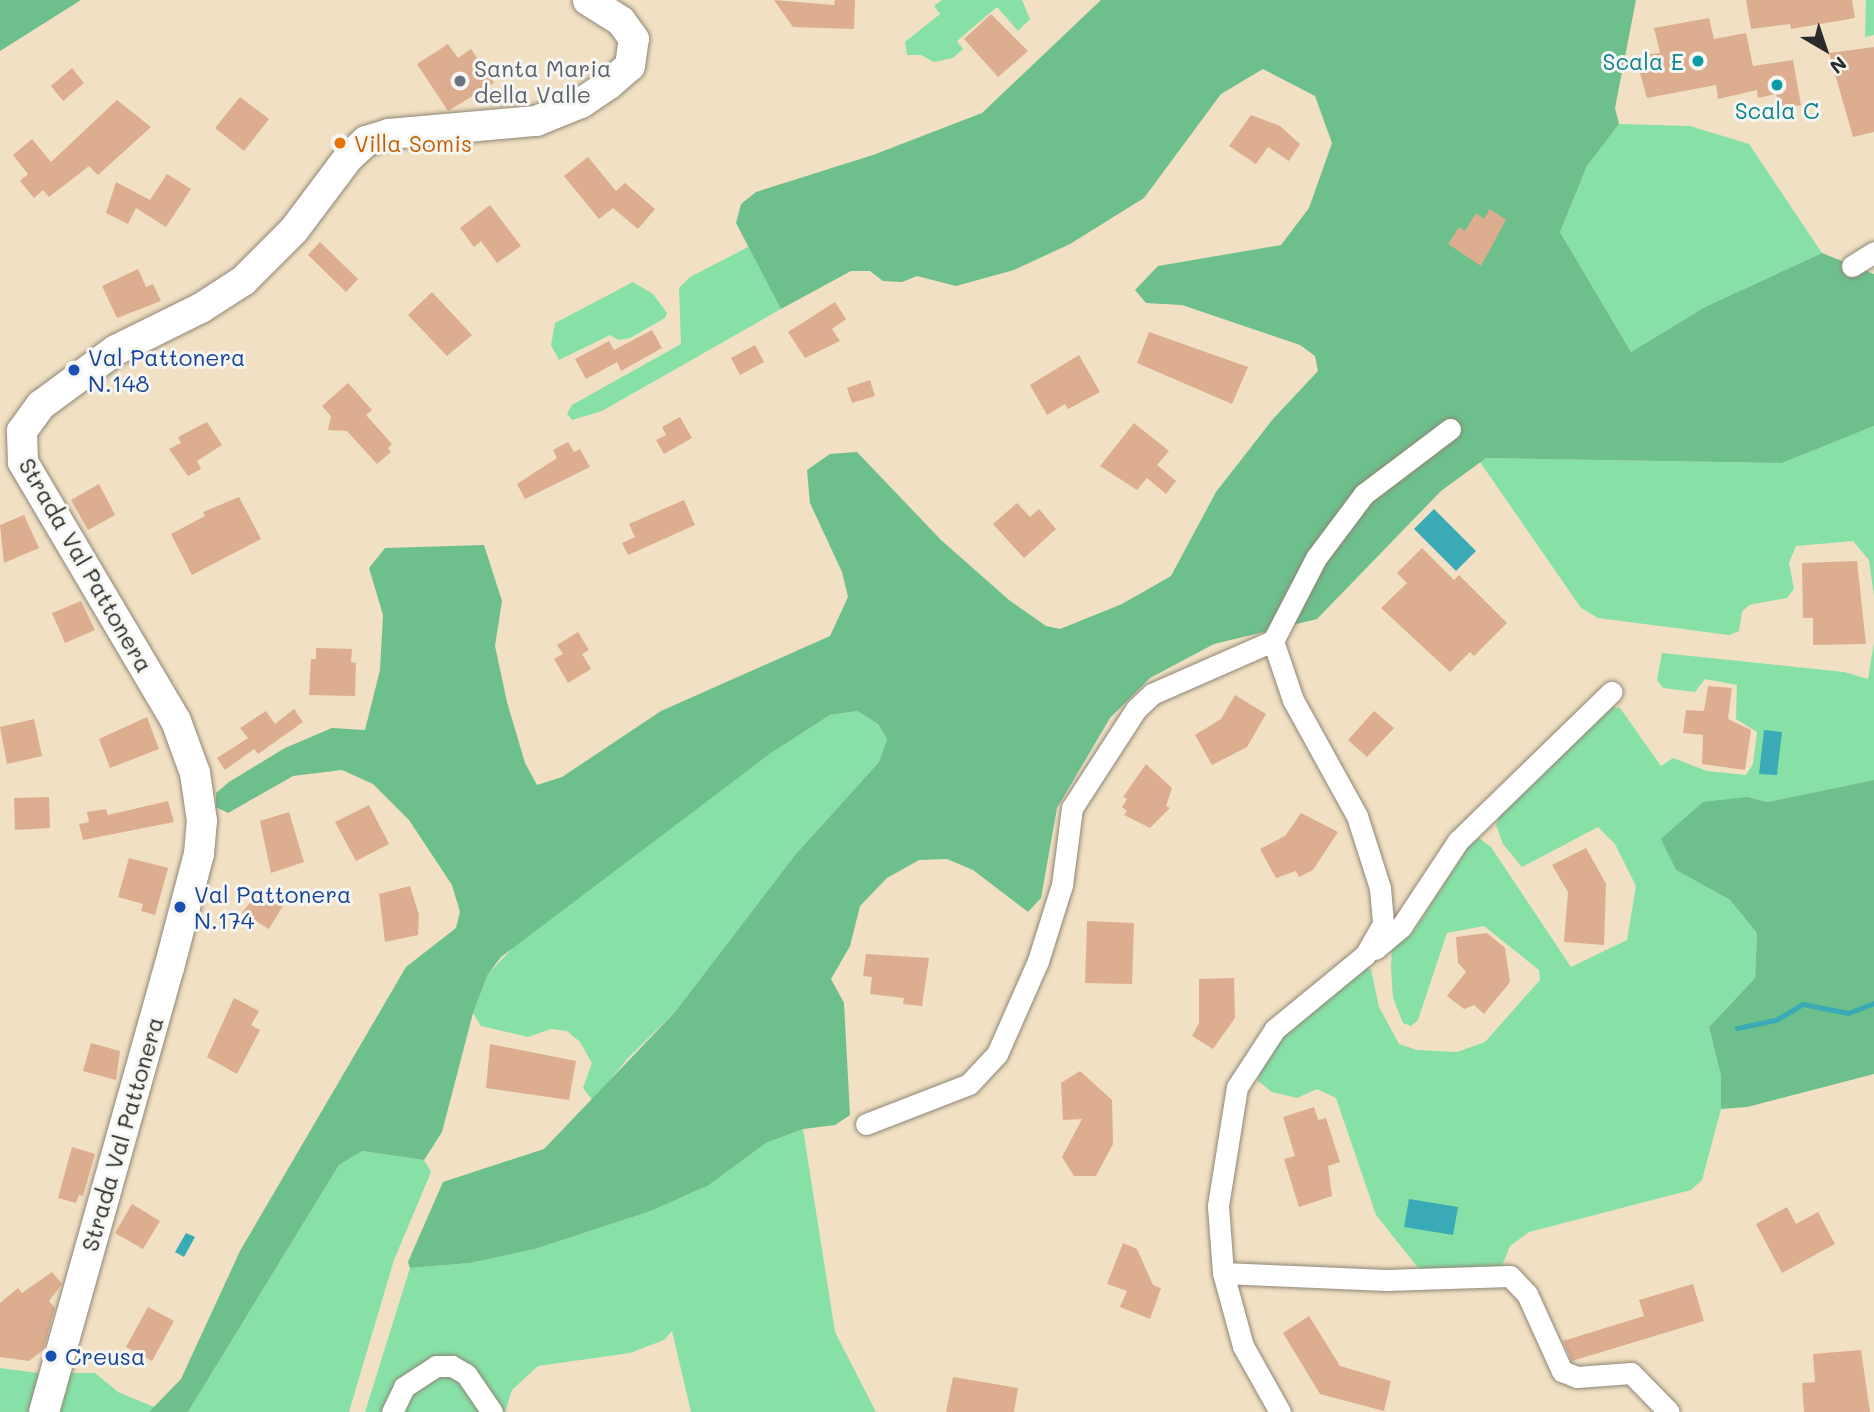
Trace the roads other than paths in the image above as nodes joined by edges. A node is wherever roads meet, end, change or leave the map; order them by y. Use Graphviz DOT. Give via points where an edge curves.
graph roads {
  1 [pos="588,0"];
  2 [pos="1874,252"];
  3 [pos="1852,266"];
  4 [pos="1450,429"];
  5 [pos="1273,641"];
  6 [pos="1611,692"];
  7 [pos="1365,955"];
  8 [pos="866,1124"];
  9 [pos="1223,1273"];
  10 [pos="44,1412"];
  11 [pos="391,1412"];
  12 [pos="492,1412"];
  13 [pos="1280,1412"];
  14 [pos="1669,1412"];
  1 -- 10 [label="street, Strada Val Pattonera" via="621,21 634,39 630,66 608,85 581,103 536,121 389,134 366,141 294,230 243,281 201,308 116,350 41,405 22,431 23,462 172,713 195,773 202,821 169,968"];
  2 -- 3 [label="street"];
  4 -- 5 [label="street" via="1364,494 1316,558"];
  5 -- 7 [label="street" via="1293,700 1336,771 1374,865 1383,923"];
  5 -- 8 [label="street" via="1163,688 1136,709 1072,808 1062,885 1038,961 997,1054 969,1084"];
  6 -- 7 [label="street" via="1458,841 1401,927"];
  7 -- 9 [label="street" via="1275,1029 1237,1087 1219,1206"];
  9 -- 13 [label="street" via="1243,1346"];
  9 -- 14 [label="street" via="1386,1280 1510,1276 1527,1294 1562,1371 1577,1377 1631,1373"];
  11 -- 12 [label="street" via="404,1387 436,1366 452,1366 466,1374"];
}
